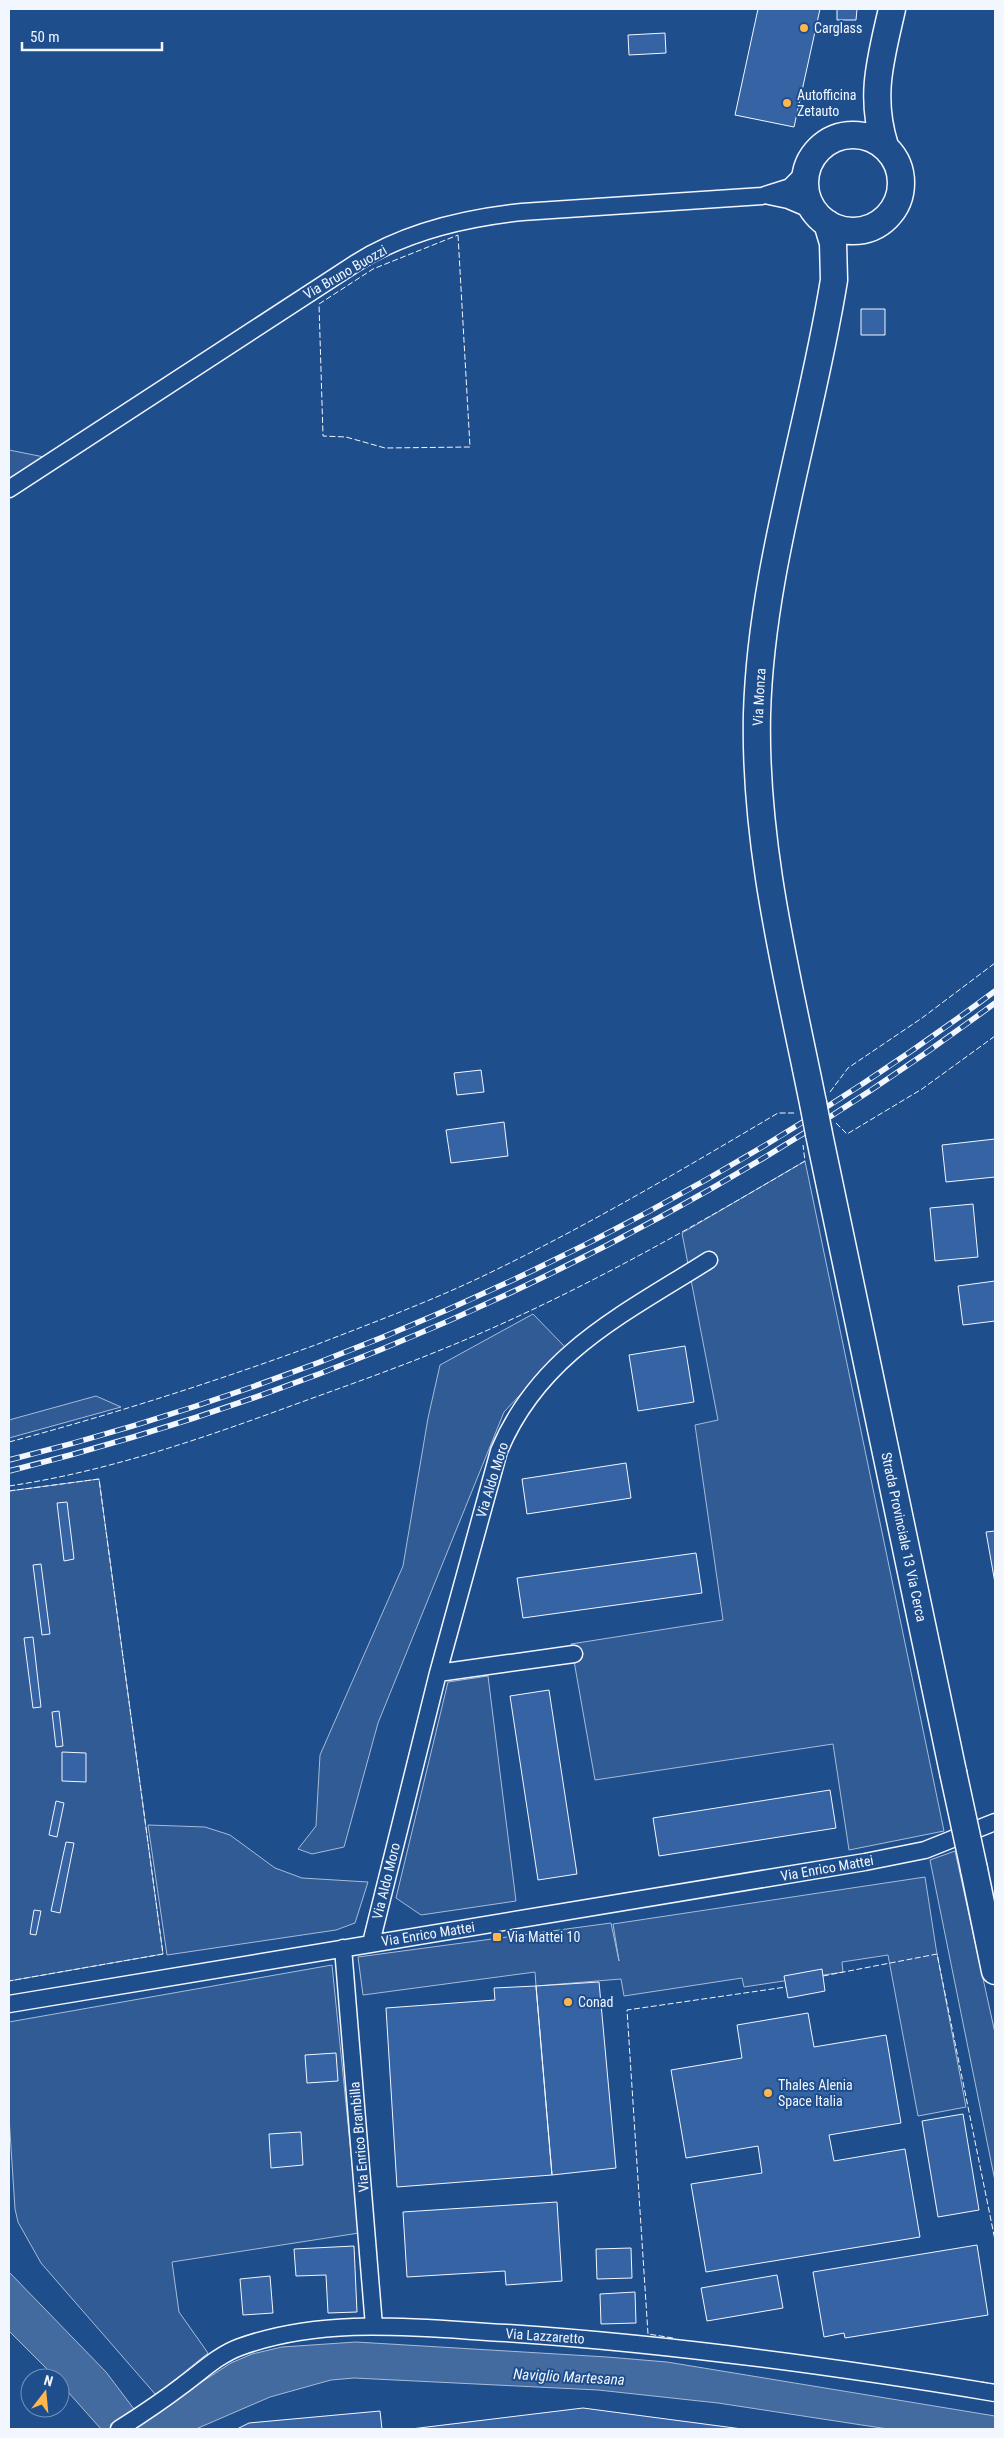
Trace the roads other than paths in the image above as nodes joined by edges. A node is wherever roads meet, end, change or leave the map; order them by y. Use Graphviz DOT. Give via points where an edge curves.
graph roads {
  1 [pos="892,9"];
  2 [pos="876,78"];
  3 [pos="842,136"];
  4 [pos="885,146"];
  5 [pos="807,170"];
  6 [pos="762,196"];
  7 [pos="820,217"];
  8 [pos="868,228"];
  9 [pos="832,293"];
  10 [pos="9,489"];
  11 [pos="813,1103"];
  12 [pos="709,1260"];
  13 [pos="574,1654"];
  14 [pos="438,1673"];
  15 [pos="994,1823"];
  16 [pos="371,1943"];
  17 [pos="343,1948"];
  18 [pos="995,1971"];
  19 [pos="9,2004"];
  20 [pos="374,2326"];
  21 [pos="995,2393"];
  22 [pos="119,2429"];
  1 -- 2 [label="main road, Via Monza"];
  2 -- 3 [label="main road, Via Monza" via="858,114"];
  2 -- 4 [label="main road, Via Monza" via="876,110"];
  3 -- 4 [label="main road" via="863,136"];
  3 -- 5 [label="main road, Via Monza" via="822,146"];
  4 -- 8 [label="main road, Via Monza" via="898,166 902,183 900,196 888,216"];
  5 -- 6 [label="street, Via Bruno Buozzi" via="790,187"];
  5 -- 7 [label="main road, Via Monza" via="806,188"];
  6 -- 7 [label="street, Via Bruno Buozzi" via="785,199"];
  6 -- 10 [label="street, Via Bruno Buozzi" via="503,214 467,220 399,241 348,268"];
  7 -- 8 [label="main road, Via Monza" via="844,230"];
  7 -- 9 [label="main road, Via Monza" via="834,256"];
  8 -- 9 [label="main road, Via Monza" via="846,258"];
  9 -- 11 [label="main road, Via Monza" via="768,605 757,713 764,851"];
  11 -- 18 [label="main road, Strada Provinciale 13 Via Cerca, bridge"];
  12 -- 14 [label="street, Via Aldo Moro" via="581,1344 558,1362 528,1397 499,1451"];
  13 -- 14 [label="street"];
  14 -- 16 [label="street, Via Aldo Moro"];
  15 -- 16 [label="street, Via Enrico Mattei" via="925,1850 865,1862"];
  16 -- 17 [label="street, Via Enrico Mattei"];
  17 -- 19 [label="street, Via Enrico Mattei"];
  17 -- 20 [label="street, Via Enrico Brambilla"];
  20 -- 21 [label="street, Via Lazzaretto" via="704,2349"];
  20 -- 22 [label="street, Via Lazzaretto" via="295,2332 236,2348"];
}
